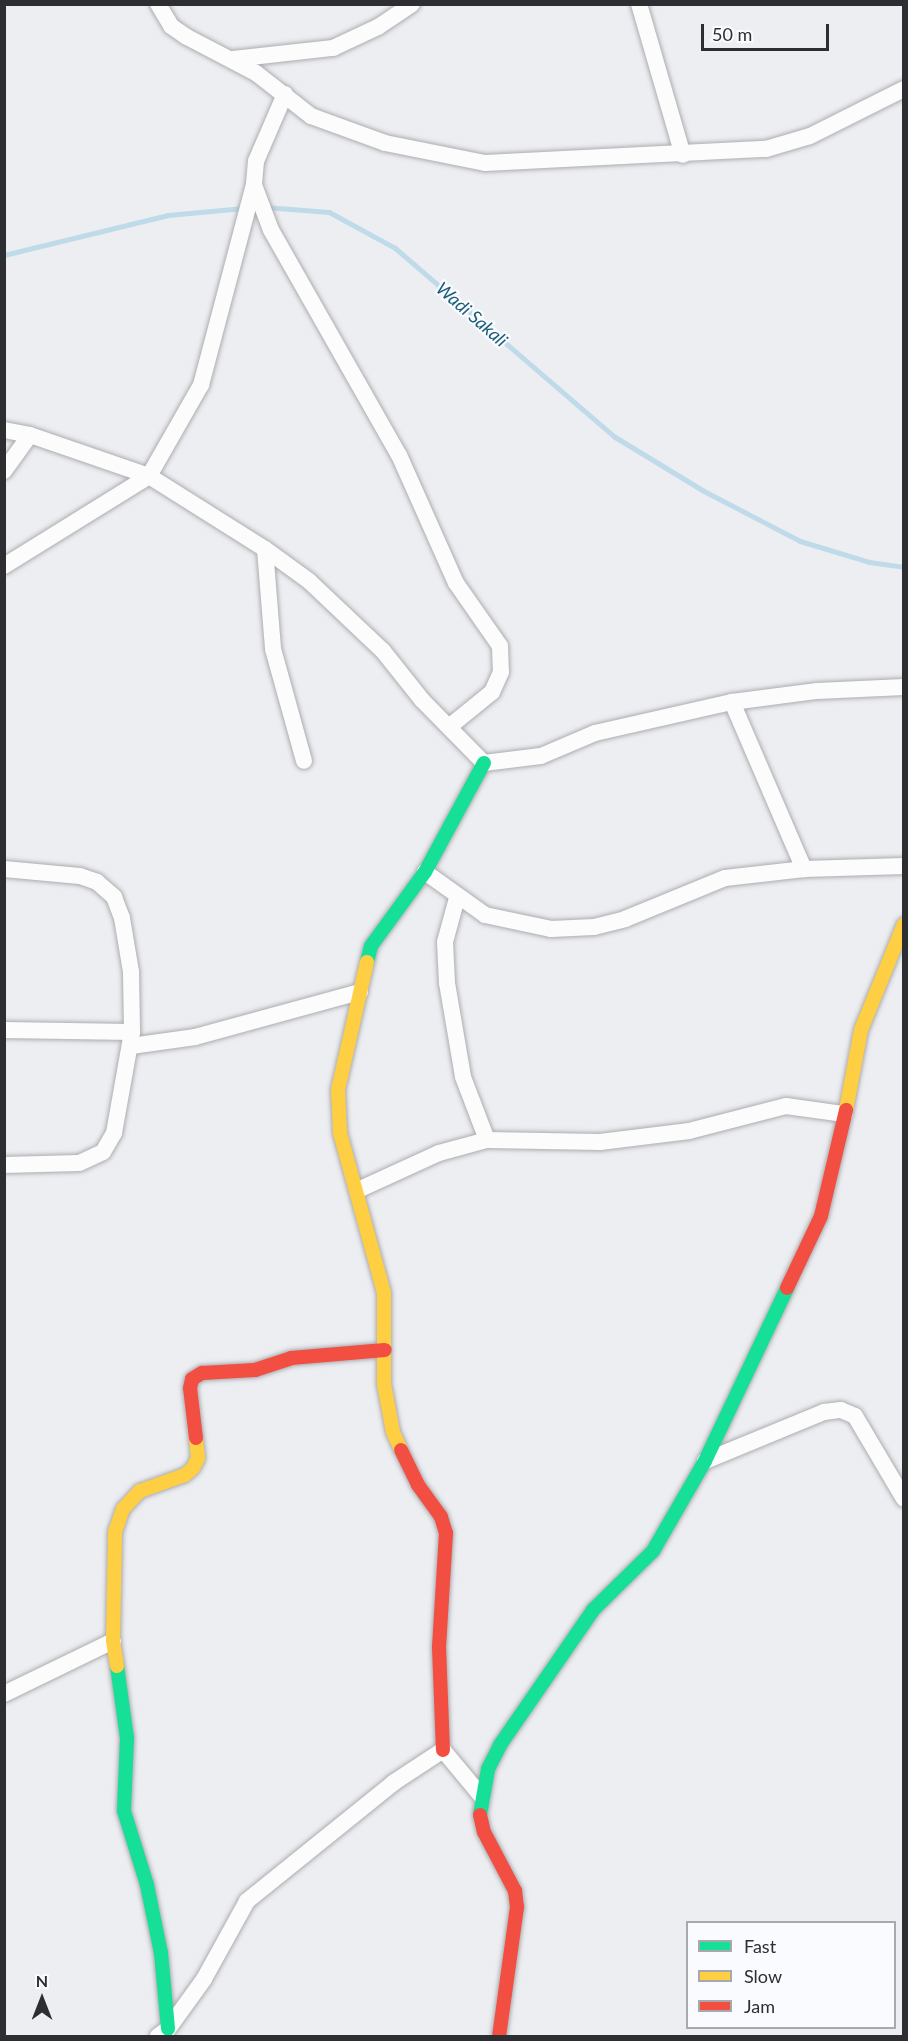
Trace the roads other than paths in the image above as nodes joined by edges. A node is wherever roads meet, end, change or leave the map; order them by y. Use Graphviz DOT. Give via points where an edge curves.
graph roads {
  1 [pos="158,4"];
  2 [pos="412,4"];
  3 [pos="639,4"];
  4 [pos="233,59"];
  5 [pos="903,89"];
  6 [pos="285,94"];
  7 [pos="683,155"];
  8 [pos="254,185"];
  9 [pos="4,430"];
  10 [pos="30,435"];
  11 [pos="4,471"];
  12 [pos="149,476"];
  13 [pos="265,549"];
  14 [pos="4,566"];
  15 [pos="903,687"];
  16 [pos="732,702"];
  17 [pos="448,727"];
  18 [pos="304,761"];
  19 [pos="484,763"];
  20 [pos="903,866"];
  21 [pos="804,868"];
  22 [pos="4,869"];
  23 [pos="425,872"];
  24 [pos="457,898"];
  25 [pos="903,924"];
  26 [pos="360,993"];
  27 [pos="4,1030"];
  28 [pos="132,1039"];
  29 [pos="844,1114"];
  30 [pos="487,1140"];
  31 [pos="4,1165"];
  32 [pos="358,1190"];
  33 [pos="385,1350"];
  34 [pos="705,1461"];
  35 [pos="903,1499"];
  36 [pos="113,1641"];
  37 [pos="4,1694"];
  38 [pos="443,1750"];
  39 [pos="482,1797"];
  40 [pos="163,2033"];
  41 [pos="499,2037"];
  1 -- 4 [label="street" via="171,26 187,38"];
  2 -- 4 [label="street" via="378,27 333,48"];
  3 -- 7 [label="street"];
  4 -- 6 [label="street"];
  5 -- 7 [label="street" via="810,136 766,149"];
  6 -- 7 [label="street" via="311,116 331,126 445,157 522,163"];
  6 -- 8 [label="street" via="262,141"];
  8 -- 12 [label="street" via="201,384"];
  8 -- 17 [label="street" via="272,230 399,455 456,583 500,646 501,672 492,692"];
  9 -- 10 [label="street"];
  10 -- 11 [label="street"];
  10 -- 12 [label="street"];
  12 -- 13 [label="street"];
  12 -- 14 [label="street"];
  13 -- 17 [label="street" via="309,581 383,651"];
  13 -- 18 [label="street" via="273,649"];
  15 -- 16 [label="street" via="817,691"];
  16 -- 19 [label="street" via="595,733 541,756"];
  16 -- 21 [label="street"];
  17 -- 19 [label="street"];
  19 -- 23 [label="street"];
  20 -- 21 [label="street"];
  21 -- 24 [label="street" via="725,878 624,919 594,927 522,925 485,915"];
  22 -- 28 [label="street" via="80,876 97,882 114,897 122,918 131,972"];
  23 -- 24 [label="street"];
  23 -- 26 [label="street" via="371,946"];
  24 -- 30 [label="street" via="446,942 447,983 463,1077"];
  25 -- 29 [label="street" via="861,1030"];
  26 -- 28 [label="street" via="195,1037"];
  26 -- 32 [label="street" via="338,1090 340,1132"];
  27 -- 28 [label="street"];
  28 -- 31 [label="street" via="114,1133 103,1152 79,1163"];
  29 -- 30 [label="street" via="786,1106 689,1131 622,1139"];
  29 -- 34 [label="street" via="821,1216"];
  30 -- 32 [label="street" via="439,1153"];
  32 -- 33 [label="street" via="384,1293"];
  33 -- 36 [label="street" via="291,1358 255,1370 202,1373 192,1379 198,1458 185,1475 140,1491 123,1509 116,1532"];
  33 -- 38 [label="street" via="384,1384 393,1432 418,1485 441,1517 446,1533 439,1647"];
  34 -- 35 [label="street" via="824,1412 841,1410 855,1416"];
  34 -- 39 [label="street" via="653,1551 593,1610 500,1744 488,1769"];
  36 -- 37 [label="street"];
  36 -- 40 [label="street" via="127,1738 124,1811 147,1885 161,1953"];
  38 -- 39 [label="street"];
  38 -- 40 [label="street" via="393,1783 247,1901 204,1979"];
  39 -- 41 [label="street" via="484,1832 515,1891 517,1907"];
}
